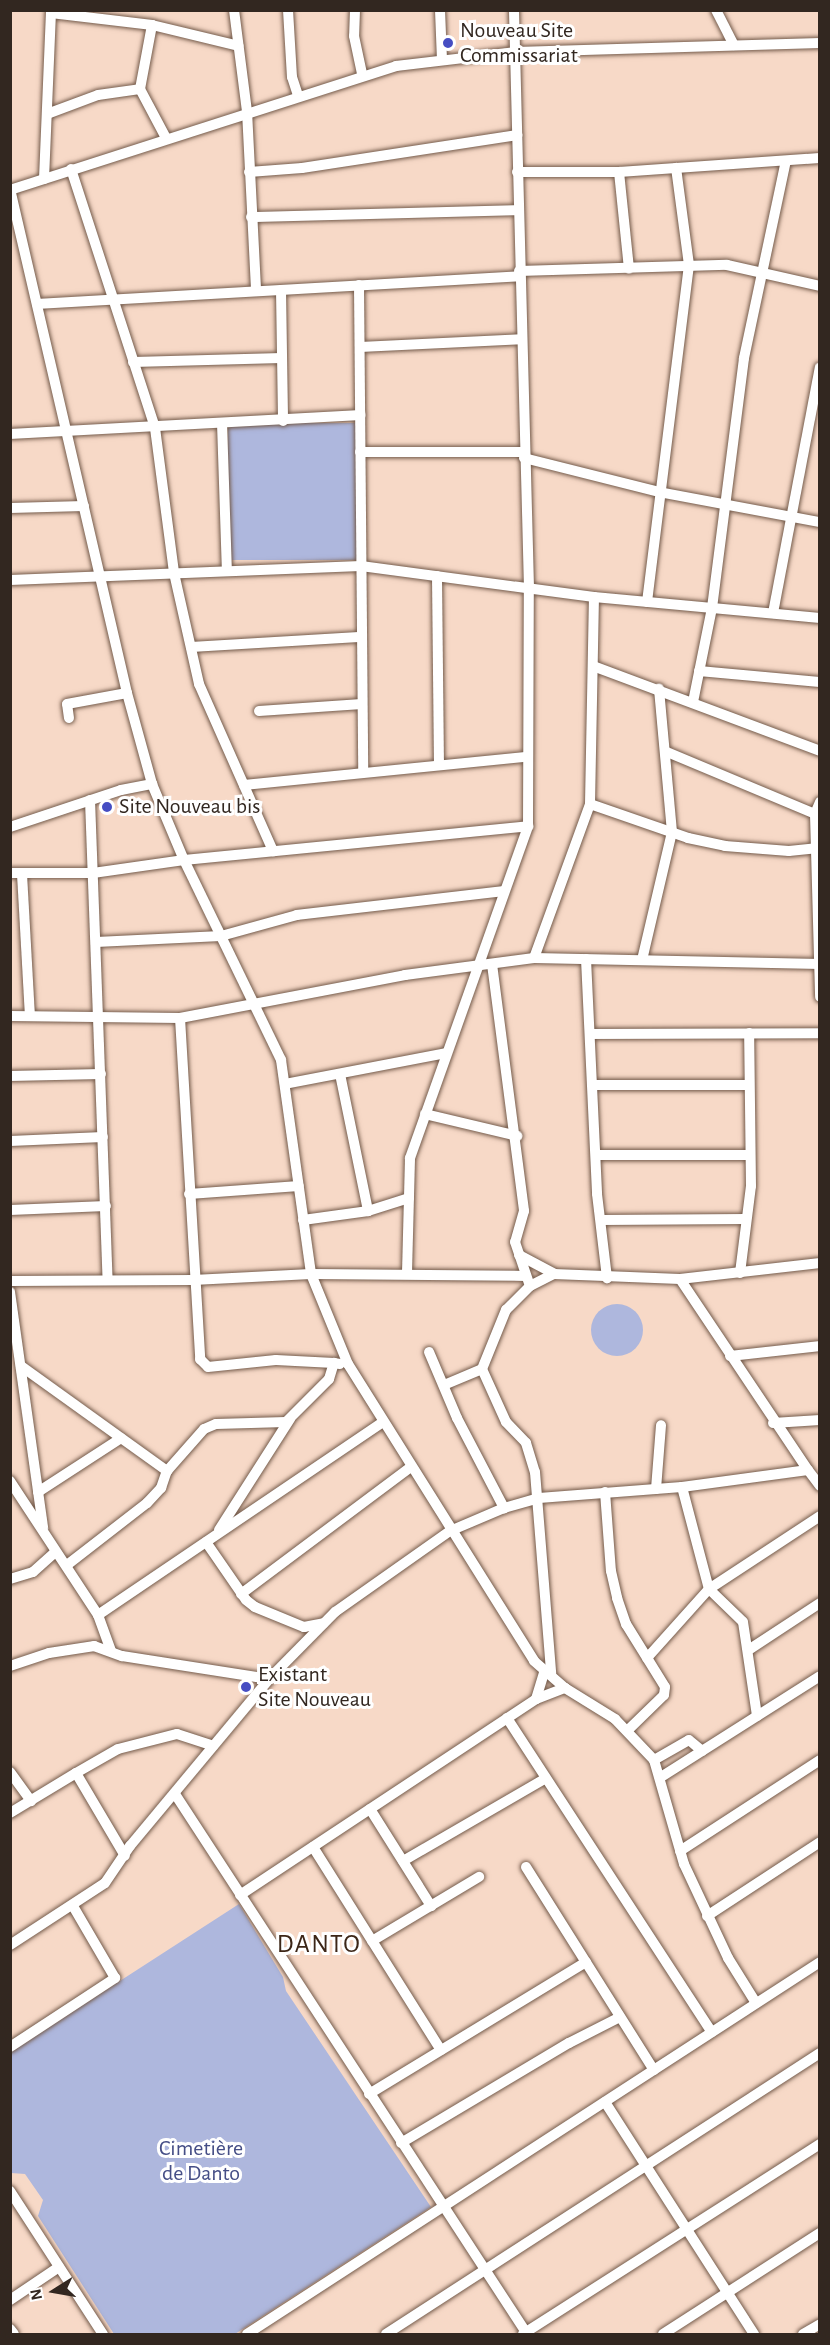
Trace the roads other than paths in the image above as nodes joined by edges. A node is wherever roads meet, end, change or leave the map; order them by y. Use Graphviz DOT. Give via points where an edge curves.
graph roads {
  1 [pos="234,10"];
  2 [pos="288,10"];
  3 [pos="355,10"];
  4 [pos="440,10"];
  5 [pos="514,10"];
  6 [pos="716,10"];
  7 [pos="51,12"];
  8 [pos="152,26"];
  9 [pos="819,43"];
  10 [pos="734,45"];
  11 [pos="239,46"];
  12 [pos="516,52"];
  13 [pos="442,59"];
  14 [pos="362,75"];
  15 [pos="140,89"];
  16 [pos="298,95"];
  17 [pos="247,111"];
  18 [pos="46,114"];
  19 [pos="517,135"];
  20 [pos="166,138"];
  21 [pos="819,158"];
  22 [pos="786,160"];
  23 [pos="676,168"];
  24 [pos="71,170"];
  25 [pos="249,172"];
  26 [pos="517,172"];
  27 [pos="619,172"];
  28 [pos="44,179"];
  29 [pos="10,190"];
  30 [pos="518,210"];
  31 [pos="251,217"];
  32 [pos="689,265"];
  33 [pos="629,268"];
  34 [pos="762,270"];
  35 [pos="519,273"];
  36 [pos="359,285"];
  37 [pos="819,286"];
  38 [pos="281,290"];
  39 [pos="256,291"];
  40 [pos="114,301"];
  41 [pos="37,303"];
  42 [pos="521,339"];
  43 [pos="360,347"];
  44 [pos="282,358"];
  45 [pos="133,362"];
  46 [pos="819,367"];
  47 [pos="360,415"];
  48 [pos="283,421"];
  49 [pos="222,423"];
  50 [pos="155,428"];
  51 [pos="67,432"];
  52 [pos="10,434"];
  53 [pos="360,452"];
  54 [pos="524,455"];
  55 [pos="659,492"];
  56 [pos="726,503"];
  57 [pos="84,506"];
  58 [pos="10,508"];
  59 [pos="791,518"];
  60 [pos="819,522"];
  61 [pos="361,566"];
  62 [pos="227,570"];
  63 [pos="174,573"];
  64 [pos="437,576"];
  65 [pos="100,577"];
  66 [pos="10,580"];
  67 [pos="529,588"];
  68 [pos="594,597"];
  69 [pos="647,602"];
  70 [pos="712,608"];
  71 [pos="773,613"];
  72 [pos="819,618"];
  73 [pos="359,637"];
  74 [pos="190,646"];
  75 [pos="594,666"];
  76 [pos="699,671"];
  77 [pos="819,682"];
  78 [pos="659,689"];
  79 [pos="127,693"];
  80 [pos="693,702"];
  81 [pos="362,704"];
  82 [pos="259,711"];
  83 [pos="69,718"];
  84 [pos="819,751"];
  85 [pos="667,752"];
  86 [pos="526,757"];
  87 [pos="439,765"];
  88 [pos="363,771"];
  89 [pos="152,784"];
  90 [pos="244,785"];
  91 [pos="90,800"];
  92 [pos="819,802"];
  93 [pos="590,804"];
  94 [pos="815,814"];
  95 [pos="528,826"];
  96 [pos="10,827"];
  97 [pos="672,832"];
  98 [pos="816,848"];
  99 [pos="273,850"];
  100 [pos="184,860"];
  101 [pos="16,873"];
  102 [pos="93,873"];
  103 [pos="504,891"];
  104 [pos="221,936"];
  105 [pos="96,942"];
  106 [pos="534,958"];
  107 [pos="586,959"];
  108 [pos="642,960"];
  109 [pos="492,963"];
  110 [pos="819,964"];
  111 [pos="478,967"];
  112 [pos="819,997"];
  113 [pos="253,1002"];
  114 [pos="10,1016"];
  115 [pos="30,1016"];
  116 [pos="98,1017"];
  117 [pos="180,1018"];
  118 [pos="749,1033"];
  119 [pos="819,1033"];
  120 [pos="590,1034"];
  121 [pos="446,1053"];
  122 [pos="100,1074"];
  123 [pos="340,1074"];
  124 [pos="10,1076"];
  125 [pos="285,1084"];
  126 [pos="749,1084"];
  127 [pos="594,1085"];
  128 [pos="425,1114"];
  129 [pos="517,1136"];
  130 [pos="103,1137"];
  131 [pos="10,1141"];
  132 [pos="596,1155"];
  133 [pos="750,1155"];
  134 [pos="299,1186"];
  135 [pos="189,1194"];
  136 [pos="409,1198"];
  137 [pos="106,1206"];
  138 [pos="10,1210"];
  139 [pos="368,1211"];
  140 [pos="746,1219"];
  141 [pos="303,1220"];
  142 [pos="601,1220"];
  143 [pos="519,1255"];
  144 [pos="819,1263"];
  145 [pos="407,1273"];
  146 [pos="740,1273"];
  147 [pos="311,1274"];
  148 [pos="554,1274"];
  149 [pos="607,1278"];
  150 [pos="680,1279"];
  151 [pos="108,1280"];
  152 [pos="193,1280"];
  153 [pos="10,1281"];
  154 [pos="528,1281"];
  155 [pos="10,1292"];
  156 [pos="819,1346"];
  157 [pos="429,1352"];
  158 [pos="730,1356"];
  159 [pos="334,1364"];
  160 [pos="348,1364"];
  161 [pos="21,1366"];
  162 [pos="482,1369"];
  163 [pos="444,1385"];
  164 [pos="290,1419"];
  165 [pos="819,1420"];
  166 [pos="382,1423"];
  167 [pos="773,1423"];
  168 [pos="661,1425"];
  169 [pos="121,1438"];
  170 [pos="411,1467"];
  171 [pos="808,1470"];
  172 [pos="167,1471"];
  173 [pos="10,1481"];
  174 [pos="819,1484"];
  175 [pos="682,1487"];
  176 [pos="656,1489"];
  177 [pos="38,1492"];
  178 [pos="605,1492"];
  179 [pos="539,1498"];
  180 [pos="504,1508"];
  181 [pos="819,1516"];
  182 [pos="43,1528"];
  183 [pos="450,1531"];
  184 [pos="216,1535"];
  185 [pos="206,1542"];
  186 [pos="55,1552"];
  187 [pos="67,1565"];
  188 [pos="10,1579"];
  189 [pos="709,1589"];
  190 [pos="241,1594"];
  191 [pos="819,1603"];
  192 [pos="98,1615"];
  193 [pos="324,1623"];
  194 [pos="750,1649"];
  195 [pos="111,1652"];
  196 [pos="647,1658"];
  197 [pos="10,1666"];
  198 [pos="548,1671"];
  199 [pos="819,1676"];
  200 [pos="269,1679"];
  201 [pos="565,1688"];
  202 [pos="536,1699"];
  203 [pos="757,1716"];
  204 [pos="507,1719"];
  205 [pos="615,1719"];
  206 [pos="635,1721"];
  207 [pos="628,1730"];
  208 [pos="213,1746"];
  209 [pos="702,1751"];
  210 [pos="654,1760"];
  211 [pos="819,1760"];
  212 [pos="10,1772"];
  213 [pos="76,1773"];
  214 [pos="661,1777"];
  215 [pos="546,1778"];
  216 [pos="174,1794"];
  217 [pos="31,1801"];
  218 [pos="370,1809"];
  219 [pos="10,1813"];
  220 [pos="819,1842"];
  221 [pos="313,1847"];
  222 [pos="680,1851"];
  223 [pos="125,1856"];
  224 [pos="403,1861"];
  225 [pos="526,1867"];
  226 [pos="479,1877"];
  227 [pos="240,1895"];
  228 [pos="73,1906"];
  229 [pos="431,1906"];
  230 [pos="707,1916"];
  231 [pos="372,1941"];
  232 [pos="10,1945"];
  233 [pos="586,1962"];
  234 [pos="819,1962"];
  235 [pos="756,2003"];
  236 [pos="620,2017"];
  237 [pos="712,2032"];
  238 [pos="10,2048"];
  239 [pos="441,2050"];
  240 [pos="819,2053"];
  241 [pos="654,2070"];
  242 [pos="369,2094"];
  243 [pos="605,2102"];
  244 [pos="401,2143"];
  245 [pos="819,2144"];
  246 [pos="646,2166"];
  247 [pos="10,2191"];
  248 [pos="443,2207"];
  249 [pos="686,2229"];
  250 [pos="819,2233"];
  251 [pos="59,2268"];
  252 [pos="484,2271"];
  253 [pos="727,2293"];
  254 [pos="10,2301"];
  255 [pos="819,2324"];
  256 [pos="10,2329"];
  257 [pos="14,2334"];
  258 [pos="103,2334"];
  259 [pos="247,2334"];
  260 [pos="386,2334"];
  261 [pos="525,2334"];
  262 [pos="663,2334"];
  263 [pos="754,2334"];
  264 [pos="803,2334"];
  1 -- 11 [label="street"];
  2 -- 16 [label="street" via="292,77"];
  3 -- 14 [label="street" via="354,36"];
  4 -- 13 [label="street"];
  5 -- 12 [label="street"];
  6 -- 10 [label="street"];
  7 -- 8 [label="street"];
  7 -- 18 [label="street"];
  8 -- 11 [label="street"];
  8 -- 15 [label="street"];
  9 -- 10 [label="street"];
  10 -- 12 [label="street"];
  11 -- 17 [label="street"];
  12 -- 13 [label="street"];
  12 -- 19 [label="street"];
  13 -- 14 [label="street"];
  14 -- 16 [label="street"];
  15 -- 18 [label="street" via="98,95"];
  15 -- 20 [label="street"];
  16 -- 17 [label="street"];
  17 -- 20 [label="street"];
  17 -- 25 [label="street"];
  18 -- 28 [label="street"];
  19 -- 25 [label="street" via="302,168"];
  19 -- 26 [label="street"];
  20 -- 24 [label="street"];
  21 -- 22 [label="street"];
  22 -- 23 [label="street"];
  22 -- 34 [label="street"];
  23 -- 27 [label="street"];
  23 -- 32 [label="street"];
  24 -- 28 [label="street"];
  24 -- 40 [label="street"];
  25 -- 31 [label="street"];
  26 -- 27 [label="street"];
  26 -- 30 [label="street"];
  27 -- 33 [label="street"];
  28 -- 29 [label="street"];
  29 -- 41 [label="street"];
  30 -- 31 [label="street"];
  30 -- 35 [label="street"];
  31 -- 39 [label="street"];
  32 -- 33 [label="street"];
  32 -- 34 [label="street"];
  32 -- 55 [label="street"];
  33 -- 35 [label="street"];
  34 -- 37 [label="street"];
  34 -- 56 [label="street" via="744,358"];
  35 -- 36 [label="street"];
  35 -- 42 [label="street"];
  36 -- 38 [label="street"];
  36 -- 43 [label="street"];
  38 -- 39 [label="street"];
  38 -- 44 [label="street"];
  39 -- 40 [label="street"];
  40 -- 41 [label="street"];
  40 -- 45 [label="street"];
  41 -- 51 [label="street"];
  42 -- 43 [label="street"];
  42 -- 54 [label="street"];
  43 -- 47 [label="street"];
  44 -- 45 [label="street"];
  44 -- 48 [label="street"];
  45 -- 50 [label="street"];
  46 -- 59 [label="street"];
  47 -- 48 [label="street"];
  47 -- 53 [label="street"];
  48 -- 49 [label="street"];
  49 -- 50 [label="street"];
  49 -- 62 [label="street"];
  50 -- 51 [label="street"];
  50 -- 63 [label="street"];
  51 -- 52 [label="street"];
  51 -- 57 [label="street"];
  53 -- 54 [label="street"];
  53 -- 61 [label="street"];
  54 -- 55 [label="street"];
  54 -- 67 [label="street"];
  55 -- 56 [label="street"];
  55 -- 69 [label="street"];
  56 -- 59 [label="street"];
  56 -- 70 [label="street"];
  57 -- 58 [label="street"];
  57 -- 65 [label="street"];
  59 -- 60 [label="street"];
  59 -- 71 [label="street"];
  61 -- 62 [label="street"];
  61 -- 64 [label="street"];
  61 -- 73 [label="street"];
  62 -- 63 [label="street"];
  63 -- 65 [label="street"];
  63 -- 74 [label="street"];
  64 -- 67 [label="street"];
  64 -- 87 [label="street"];
  65 -- 66 [label="street"];
  65 -- 79 [label="street"];
  67 -- 68 [label="street"];
  67 -- 86 [label="street"];
  68 -- 69 [label="street"];
  68 -- 75 [label="street"];
  69 -- 70 [label="street"];
  70 -- 71 [label="street"];
  70 -- 76 [label="street"];
  71 -- 72 [label="street"];
  73 -- 74 [label="street"];
  73 -- 81 [label="street"];
  74 -- 90 [label="street" via="199,684"];
  75 -- 78 [label="street"];
  75 -- 93 [label="street"];
  76 -- 77 [label="street"];
  76 -- 80 [label="street"];
  78 -- 80 [label="street"];
  78 -- 85 [label="street"];
  79 -- 83 [label="street" via="67,705"];
  79 -- 89 [label="street"];
  80 -- 84 [label="street"];
  81 -- 82 [label="street"];
  81 -- 88 [label="street"];
  85 -- 94 [label="street"];
  85 -- 97 [label="street"];
  86 -- 87 [label="street"];
  86 -- 95 [label="street"];
  87 -- 88 [label="street"];
  88 -- 90 [label="street"];
  89 -- 91 [label="street"];
  89 -- 100 [label="street"];
  90 -- 99 [label="street"];
  91 -- 96 [label="street"];
  91 -- 102 [label="street"];
  92 -- 94 [label="street"];
  93 -- 97 [label="street"];
  93 -- 106 [label="street"];
  94 -- 98 [label="street"];
  95 -- 99 [label="street"];
  95 -- 103 [label="street"];
  97 -- 98 [label="street" via="735,847 789,851"];
  97 -- 108 [label="street"];
  98 -- 110 [label="street"];
  99 -- 100 [label="street"];
  100 -- 102 [label="street"];
  100 -- 104 [label="street"];
  101 -- 102 [label="street"];
  101 -- 115 [label="street"];
  102 -- 105 [label="street"];
  103 -- 104 [label="street" via="297,915"];
  103 -- 111 [label="street"];
  104 -- 105 [label="street"];
  104 -- 113 [label="street"];
  105 -- 116 [label="street"];
  106 -- 107 [label="street"];
  106 -- 109 [label="street"];
  107 -- 108 [label="street"];
  107 -- 120 [label="street"];
  108 -- 110 [label="street"];
  109 -- 111 [label="street"];
  109 -- 129 [label="street"];
  110 -- 112 [label="street"];
  111 -- 113 [label="street" via="405,975"];
  111 -- 121 [label="street"];
  113 -- 117 [label="street"];
  113 -- 125 [label="street" via="281,1060"];
  114 -- 115 [label="street"];
  115 -- 116 [label="street"];
  116 -- 117 [label="street"];
  116 -- 122 [label="street"];
  117 -- 135 [label="street"];
  118 -- 119 [label="street"];
  118 -- 120 [label="street"];
  118 -- 126 [label="street"];
  120 -- 127 [label="street"];
  121 -- 123 [label="street"];
  121 -- 128 [label="street"];
  122 -- 124 [label="street"];
  122 -- 130 [label="street"];
  123 -- 125 [label="street"];
  123 -- 139 [label="street"];
  125 -- 134 [label="street"];
  126 -- 127 [label="street"];
  126 -- 133 [label="street"];
  127 -- 132 [label="street"];
  128 -- 129 [label="street"];
  128 -- 136 [label="street" via="410,1158"];
  129 -- 143 [label="street" via="524,1212 515,1242"];
  130 -- 131 [label="street"];
  130 -- 137 [label="street"];
  132 -- 133 [label="street"];
  132 -- 142 [label="street"];
  133 -- 140 [label="street"];
  134 -- 135 [label="street"];
  134 -- 141 [label="street"];
  135 -- 152 [label="street"];
  136 -- 139 [label="street"];
  136 -- 145 [label="street"];
  137 -- 138 [label="street"];
  137 -- 151 [label="street"];
  139 -- 141 [label="street"];
  140 -- 142 [label="street"];
  140 -- 146 [label="street"];
  141 -- 147 [label="street"];
  142 -- 149 [label="street"];
  143 -- 148 [label="street"];
  143 -- 154 [label="street"];
  144 -- 146 [label="street"];
  145 -- 147 [label="street"];
  145 -- 154 [label="street"];
  146 -- 150 [label="street"];
  147 -- 152 [label="street"];
  147 -- 160 [label="street"];
  148 -- 149 [label="street"];
  148 -- 154 [label="street"];
  149 -- 150 [label="street"];
  150 -- 158 [label="street"];
  151 -- 152 [label="street"];
  151 -- 153 [label="street"];
  152 -- 159 [label="street" via="200,1359 208,1367 276,1360"];
  154 -- 162 [label="street" via="506,1310"];
  155 -- 161 [label="street"];
  156 -- 158 [label="street"];
  157 -- 163 [label="street"];
  158 -- 167 [label="street"];
  159 -- 160 [label="street"];
  159 -- 164 [label="street" via="329,1379"];
  160 -- 166 [label="street"];
  161 -- 169 [label="street"];
  161 -- 177 [label="street"];
  162 -- 163 [label="street"];
  162 -- 179 [label="street" via="506,1422 526,1443"];
  163 -- 180 [label="street"];
  164 -- 172 [label="street" via="210,1426"];
  164 -- 184 [label="street"];
  165 -- 167 [label="street"];
  166 -- 170 [label="street"];
  166 -- 184 [label="street"];
  167 -- 171 [label="street"];
  168 -- 176 [label="street"];
  169 -- 172 [label="street"];
  169 -- 177 [label="street"];
  170 -- 183 [label="street"];
  170 -- 190 [label="street"];
  171 -- 174 [label="street"];
  171 -- 175 [label="street"];
  172 -- 187 [label="street" via="161,1488 147,1503"];
  173 -- 182 [label="street"];
  175 -- 176 [label="street"];
  175 -- 189 [label="street"];
  176 -- 178 [label="street"];
  177 -- 182 [label="street"];
  178 -- 179 [label="street"];
  178 -- 196 [label="street" via="617,1598 626,1624"];
  179 -- 180 [label="street"];
  179 -- 198 [label="street"];
  180 -- 183 [label="street"];
  181 -- 189 [label="street"];
  182 -- 186 [label="street"];
  183 -- 193 [label="street"];
  183 -- 198 [label="street" via="492,1589 534,1661"];
  184 -- 185 [label="street"];
  185 -- 190 [label="street"];
  185 -- 192 [label="street"];
  186 -- 187 [label="street"];
  186 -- 188 [label="street" via="33,1572"];
  187 -- 192 [label="street"];
  189 -- 194 [label="street" via="743,1622"];
  189 -- 196 [label="street"];
  190 -- 193 [label="street" via="255,1607 294,1625"];
  191 -- 194 [label="street"];
  192 -- 195 [label="street"];
  193 -- 200 [label="street"];
  194 -- 203 [label="street"];
  195 -- 197 [label="street" via="94,1646 73,1647"];
  195 -- 200 [label="street"];
  196 -- 206 [label="street" via="665,1692"];
  198 -- 201 [label="street"];
  198 -- 202 [label="street"];
  199 -- 203 [label="street"];
  200 -- 208 [label="street"];
  201 -- 202 [label="street"];
  201 -- 205 [label="street"];
  202 -- 204 [label="street"];
  203 -- 209 [label="street"];
  204 -- 215 [label="street"];
  204 -- 218 [label="street"];
  205 -- 206 [label="street"];
  205 -- 207 [label="street"];
  206 -- 207 [label="street"];
  207 -- 210 [label="street"];
  208 -- 213 [label="street" via="177,1734 118,1749"];
  208 -- 216 [label="street"];
  209 -- 210 [label="street" via="689,1740"];
  209 -- 214 [label="street"];
  210 -- 214 [label="street"];
  211 -- 222 [label="street"];
  212 -- 217 [label="street"];
  213 -- 217 [label="street"];
  213 -- 223 [label="street"];
  214 -- 222 [label="street"];
  215 -- 224 [label="street"];
  215 -- 237 [label="street"];
  216 -- 223 [label="street"];
  216 -- 227 [label="street"];
  217 -- 219 [label="street"];
  218 -- 221 [label="street"];
  218 -- 224 [label="street"];
  220 -- 230 [label="street"];
  221 -- 227 [label="street"];
  221 -- 231 [label="street"];
  222 -- 230 [label="street"];
  223 -- 228 [label="street" via="105,1883"];
  224 -- 229 [label="street"];
  225 -- 233 [label="street"];
  226 -- 229 [label="street"];
  227 -- 242 [label="street"];
  228 -- 232 [label="street"];
  228 -- 238 [label="street" via="115,1978"];
  229 -- 231 [label="street"];
  230 -- 235 [label="street"];
  231 -- 239 [label="street"];
  233 -- 236 [label="street"];
  233 -- 239 [label="street"];
  234 -- 235 [label="street"];
  235 -- 237 [label="street"];
  236 -- 241 [label="street"];
  236 -- 244 [label="street"];
  237 -- 241 [label="street"];
  239 -- 242 [label="street"];
  240 -- 246 [label="street"];
  241 -- 243 [label="street"];
  242 -- 244 [label="street"];
  243 -- 246 [label="street"];
  243 -- 248 [label="street"];
  244 -- 248 [label="street"];
  245 -- 249 [label="street"];
  246 -- 249 [label="street"];
  246 -- 252 [label="street"];
  247 -- 251 [label="street"];
  248 -- 252 [label="street"];
  248 -- 259 [label="street"];
  249 -- 253 [label="street"];
  249 -- 261 [label="street"];
  250 -- 253 [label="street"];
  251 -- 254 [label="street"];
  251 -- 258 [label="street"];
  252 -- 260 [label="street"];
  252 -- 261 [label="street"];
  253 -- 262 [label="street"];
  253 -- 263 [label="street"];
  255 -- 264 [label="street"];
  256 -- 257 [label="street"];
}
